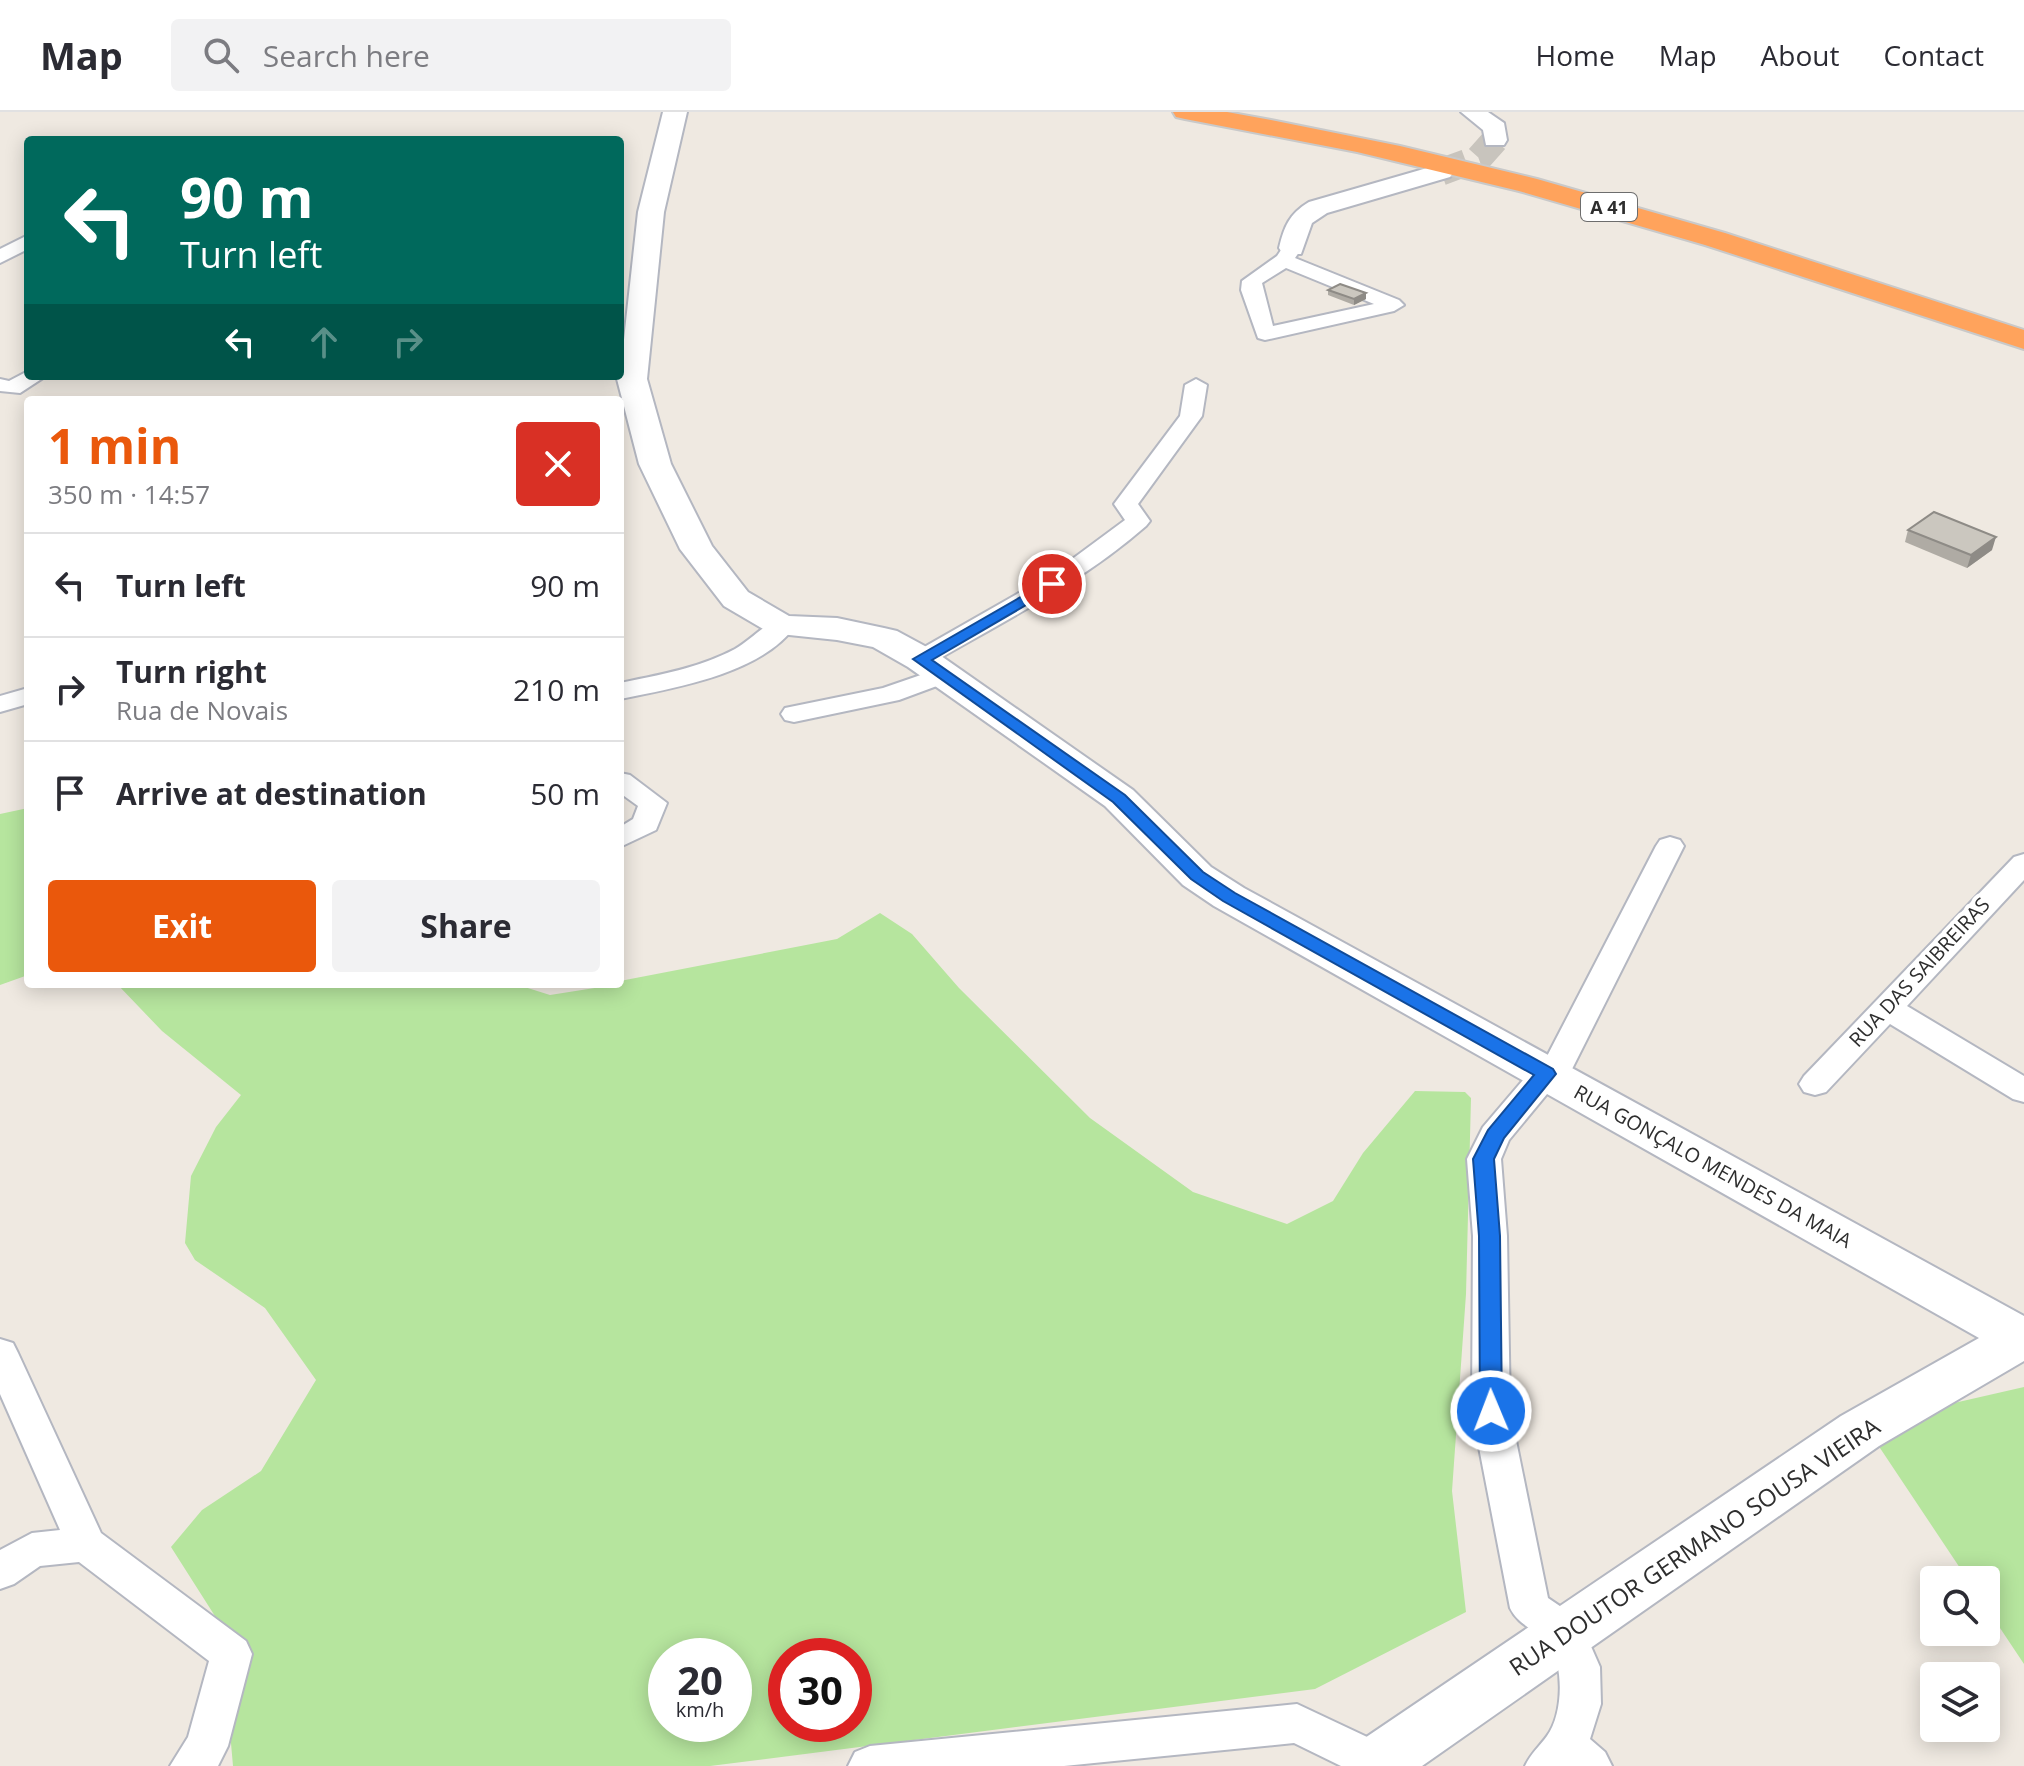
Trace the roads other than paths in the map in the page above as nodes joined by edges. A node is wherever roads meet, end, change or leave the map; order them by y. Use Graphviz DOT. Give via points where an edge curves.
graph roads {
  1 [pos="675,112"];
  2 [pos="1185,112"];
  3 [pos="1298,112"];
  4 [pos="1473,112"];
  5 [pos="1495,140"];
  6 [pos="1441,172"];
  7 [pos="24,243"];
  8 [pos="1288,254"];
  9 [pos="0,257"];
  10 [pos="21,266"];
  11 [pos="0,268"];
  12 [pos="1938,284"];
  13 [pos="2024,340"];
  14 [pos="628,344"];
  15 [pos="24,359"];
  16 [pos="0,375"];
  17 [pos="27,380"];
  18 [pos="0,385"];
  19 [pos="1196,385"];
  20 [pos="782,626"];
  21 [pos="932,667"];
  22 [pos="624,690"];
  23 [pos="24,697"];
  24 [pos="0,704"];
  25 [pos="794,714"];
  26 [pos="624,784"];
  27 [pos="624,836"];
  28 [pos="1670,846"];
  29 [pos="2024,863"];
  30 [pos="1886,1007"];
  31 [pos="1549,1075"];
  32 [pos="1815,1084"];
  33 [pos="2024,1091"];
  34 [pos="2023,1338"];
  35 [pos="0,1353"];
  36 [pos="86,1544"];
  37 [pos="0,1572"];
  38 [pos="1565,1632"];
  39 [pos="1568,1759"];
  40 [pos="1379,1765"];
  41 [pos="192,1766"];
  42 [pos="870,1766"];
  1 -- 14 [label="street"];
  2 -- 13 [label="highway, A 41" via="1378,148 1552,191"];
  3 -- 12 [label="highway, A 41" via="1606,182"];
  4 -- 5 [label="street" via="1495,128"];
  6 -- 8 [label="street" via="1306,214"];
  7 -- 9 [label="street"];
  8 -- 8 [label="street" via="1252,281 1265,334 1394,305"];
  10 -- 11 [label="street"];
  14 -- 20 [label="street" via="655,464 697,549 736,599"];
  15 -- 16 [label="street"];
  17 -- 18 [label="street" via="12,388"];
  19 -- 21 [label="street" via="1191,416 1126,504 1138,521 1117,542"];
  20 -- 21 [label="street, RUA GONÇALO MENDES DA MAIA" via="884,639"];
  20 -- 22 [label="street" via="762,645 697,676"];
  21 -- 25 [label="street" via="890,694"];
  21 -- 31 [label="street, RUA GONÇALO MENDES DA MAIA" via="1119,798 1197,876"];
  23 -- 24 [label="street"];
  26 -- 27 [label="street" via="653,803 646,824"];
  28 -- 31 [label="street"];
  29 -- 30 [label="street, RUA DAS SAIBREIRAS"];
  30 -- 32 [label="street, RUA DAS SAIBREIRAS"];
  30 -- 33 [label="street"];
  31 -- 34 [label="street, RUA GONÇALO MENDES DA MAIA"];
  31 -- 38 [label="street" via="1495,1135 1484,1159 1491,1411 1530,1608"];
  34 -- 38 [label="street, RUA DOUTOR GERMANO SOUSA VIEIRA" via="1860,1431"];
  35 -- 36 [label="street"];
  36 -- 37 [label="street" via="32,1550"];
  36 -- 41 [label="street" via="231,1654 207,1746"];
  38 -- 39 [label="street" via="1579,1667 1580,1692"];
  38 -- 40 [label="street, RUA DOUTOR GERMANO SOUSA VIEIRA"];
  40 -- 42 [label="street" via="1297,1723"];
}
